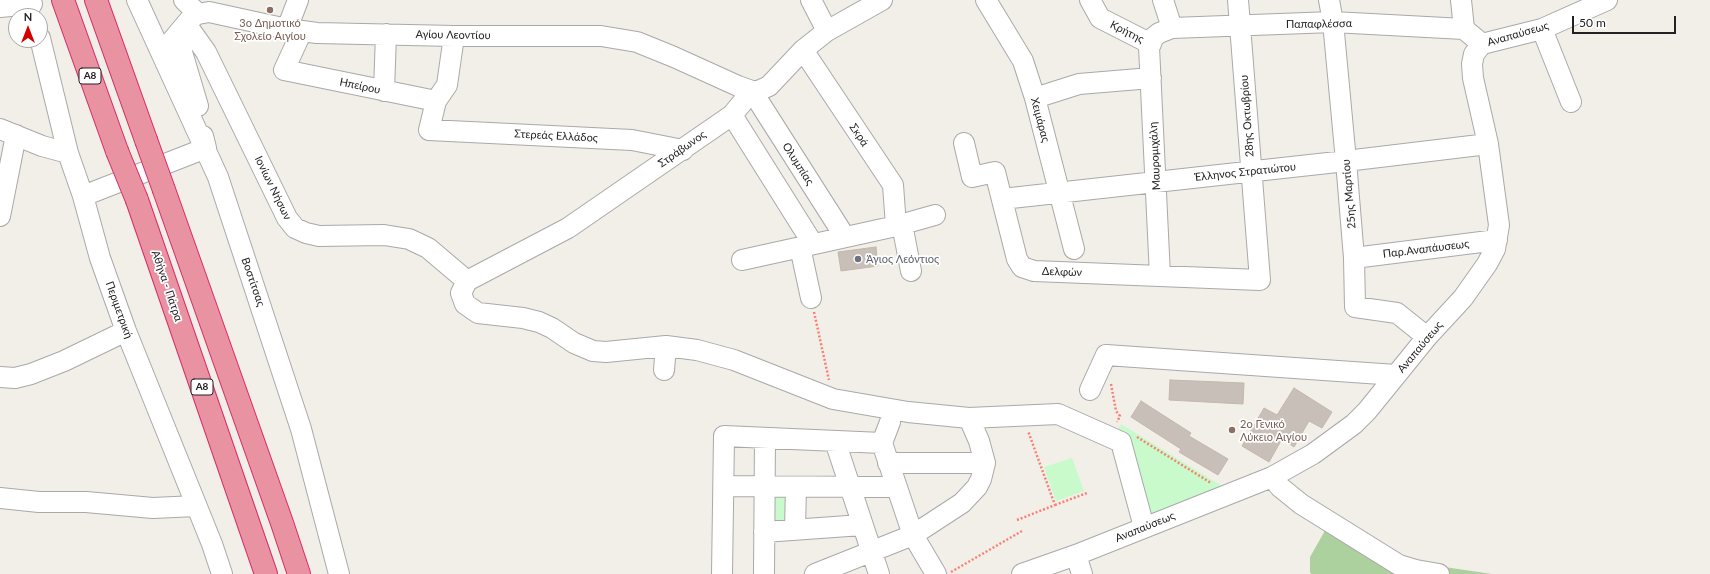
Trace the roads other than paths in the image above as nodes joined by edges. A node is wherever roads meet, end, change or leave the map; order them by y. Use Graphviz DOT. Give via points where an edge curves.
graph roads {
  1 [pos="63,0"];
  2 [pos="96,0"];
  3 [pos="137,0"];
  4 [pos="184,0"];
  5 [pos="298,0"];
  6 [pos="811,0"];
  7 [pos="882,0"];
  8 [pos="986,0"];
  9 [pos="1090,0"];
  10 [pos="1163,0"];
  11 [pos="1238,0"];
  12 [pos="1329,0"];
  13 [pos="1461,0"];
  14 [pos="1607,0"];
  15 [pos="0,7"];
  16 [pos="32,7"];
  17 [pos="192,17"];
  18 [pos="1333,22"];
  19 [pos="1240,26"];
  20 [pos="1172,28"];
  21 [pos="1464,29"];
  22 [pos="1542,29"];
  23 [pos="294,30"];
  24 [pos="827,32"];
  25 [pos="386,34"];
  26 [pos="454,36"];
  27 [pos="1152,41"];
  28 [pos="1482,44"];
  29 [pos="42,48"];
  30 [pos="161,49"];
  31 [pos="803,50"];
  32 [pos="1151,78"];
  33 [pos="384,91"];
  34 [pos="752,91"];
  35 [pos="1035,98"];
  36 [pos="436,101"];
  37 [pos="1571,102"];
  38 [pos="732,115"];
  39 [pos="8,132"];
  40 [pos="964,143"];
  41 [pos="1488,144"];
  42 [pos="206,148"];
  43 [pos="683,150"];
  44 [pos="68,153"];
  45 [pos="1346,161"];
  46 [pos="1251,171"];
  47 [pos="1156,182"];
  48 [pos="1059,193"];
  49 [pos="83,196"];
  50 [pos="1002,199"];
  51 [pos="935,215"];
  52 [pos="0,216"];
  53 [pos="899,225"];
  54 [pos="845,237"];
  55 [pos="1497,240"];
  56 [pos="806,245"];
  57 [pos="1074,249"];
  58 [pos="1354,258"];
  59 [pos="742,260"];
  60 [pos="911,271"];
  61 [pos="1160,276"];
  62 [pos="1260,280"];
  63 [pos="467,281"];
  64 [pos="811,298"];
  65 [pos="126,331"];
  66 [pos="1427,337"];
  67 [pos="666,346"];
  68 [pos="664,370"];
  69 [pos="1396,375"];
  70 [pos="0,377"];
  71 [pos="1090,390"];
  72 [pos="969,418"];
  73 [pos="890,422"];
  74 [pos="765,438"];
  75 [pos="835,441"];
  76 [pos="882,443"];
  77 [pos="888,463"];
  78 [pos="985,463"];
  79 [pos="1272,477"];
  80 [pos="724,486"];
  81 [pos="764,486"];
  82 [pos="796,487"];
  83 [pos="850,487"];
  84 [pos="895,487"];
  85 [pos="0,498"];
  86 [pos="196,506"];
  87 [pos="862,525"];
  88 [pos="1144,527"];
  89 [pos="795,529"];
  90 [pos="764,532"];
  91 [pos="913,535"];
  92 [pos="871,552"];
  93 [pos="1076,555"];
  94 [pos="841,569"];
  95 [pos="222,574"];
  96 [pos="266,574"];
  97 [pos="299,574"];
  98 [pos="339,574"];
  99 [pos="722,574"];
  100 [pos="764,574"];
  101 [pos="814,574"];
  102 [pos="879,574"];
  103 [pos="936,574"];
  104 [pos="1022,574"];
  105 [pos="1082,574"];
  106 [pos="1439,574"];
  1 -- 96 [label="highway, Αθήνα - Πάτρα / Α8, bridge" via="117,151 138,200"];
  2 -- 97 [label="highway, bridge"];
  3 -- 30 [label="street, Βοστίτσας"];
  4 -- 17 [label="street, Ιονίων Νήσων"];
  5 -- 23 [label="street"];
  6 -- 24 [label="street"];
  7 -- 24 [label="street"];
  8 -- 35 [label="street, Χειμάρας" via="1023,61"];
  9 -- 27 [label="street, Κρήτης" via="1100,18"];
  10 -- 20 [label="street"];
  11 -- 19 [label="street, 28ης Οκτωβρίου"];
  12 -- 18 [label="street, 25ης Μαρτίου"];
  13 -- 21 [label="street"];
  14 -- 22 [label="street, Αναπαύσεως"];
  15 -- 16 [label="street"];
  17 -- 23 [label="street, Αγίου Λεοντίου" via="213,12"];
  17 -- 30 [label="street" via="170,44"];
  17 -- 42 [label="street" via="182,40 182,52"];
  17 -- 63 [label="street, Ιονίων Νήσων" via="206,52 287,218 295,228 319,236 384,234 409,239 428,248"];
  18 -- 19 [label="street, Παπαφλέσσα"];
  18 -- 21 [label="street, Παπαφλέσσα"];
  18 -- 45 [label="street, 25ης Μαρτίου"];
  19 -- 20 [label="street, Παπαφλέσσα"];
  19 -- 46 [label="street, 28ης Οκτωβρίου"];
  20 -- 27 [label="street, Παπαφλέσσα" via="1159,33"];
  21 -- 28 [label="street"];
  22 -- 28 [label="street, Αναπαύσεως"];
  22 -- 37 [label="street"];
  23 -- 25 [label="street, Αγίου Λεοντίου"];
  23 -- 33 [label="street, Ηπείρου" via="284,70"];
  24 -- 31 [label="street"];
  25 -- 26 [label="street, Αγίου Λεοντίου"];
  25 -- 33 [label="street"];
  26 -- 34 [label="street, Αγίου Λεοντίου" via="601,36 625,39 650,47"];
  26 -- 36 [label="street" via="447,85"];
  27 -- 32 [label="street, Μαυρομιχάλη" via="1149,47"];
  28 -- 41 [label="street, Αναπαύσεως" via="1474,54 1472,64"];
  29 -- 44 [label="street, Περιμετρική"];
  30 -- 42 [label="street, Βοστίτσας"];
  31 -- 34 [label="street" via="769,86"];
  31 -- 53 [label="street, Σκρά" via="893,185"];
  32 -- 35 [label="street" via="1079,84"];
  32 -- 47 [label="street, Μαυρομιχάλη"];
  33 -- 36 [label="street, Ηπείρου"];
  34 -- 38 [label="street, Στράβωνος"];
  34 -- 54 [label="street, Ολυμπίας"];
  35 -- 48 [label="street, Χειμάρας"];
  36 -- 43 [label="street, Στερεάς Ελλάδος" via="429,130 632,140"];
  38 -- 43 [label="street, Στράβωνος"];
  38 -- 56 [label="street"];
  39 -- 44 [label="street"];
  39 -- 52 [label="street"];
  40 -- 50 [label="street, Δελφών" via="972,177 995,172"];
  41 -- 45 [label="street, Έλληνος Στρατιώτου"];
  41 -- 55 [label="street, Αναπαύσεως" via="1498,225"];
  42 -- 49 [label="street"];
  42 -- 98 [label="street, Βοστίτσας" via="239,238 301,429"];
  43 -- 63 [label="street, Στράβωνος" via="568,228"];
  44 -- 49 [label="street, Περιμετρική"];
  45 -- 46 [label="street, Έλληνος Στρατιώτου"];
  45 -- 58 [label="street, 25ης Μαρτίου"];
  46 -- 47 [label="street, Έλληνος Στρατιώτου"];
  46 -- 62 [label="street, 28ης Οκτωβρίου"];
  47 -- 48 [label="street, Έλληνος Στρατιώτου"];
  47 -- 61 [label="street, Μαυρομιχάλη"];
  48 -- 50 [label="street, Έλληνος Στρατιώτου"];
  48 -- 57 [label="street, Χειμάρας"];
  49 -- 65 [label="street, Περιμετρική" via="100,258"];
  50 -- 61 [label="street, Δελφών" via="1017,259 1022,267 1034,271"];
  51 -- 53 [label="street"];
  53 -- 54 [label="street"];
  53 -- 60 [label="street, Σκρά"];
  54 -- 56 [label="street"];
  55 -- 58 [label="street, Παρ.Αναπάυσεως"];
  55 -- 66 [label="street, Αναπαύσεως" via="1487,264 1467,292"];
  56 -- 59 [label="street"];
  56 -- 64 [label="street"];
  58 -- 66 [label="street, 25ης Μαρτίου" via="1355,307 1397,313"];
  61 -- 62 [label="street, Δελφών"];
  63 -- 67 [label="street" via="461,293 469,308 478,313 539,322 588,349 606,352"];
  65 -- 70 [label="street" via="31,374 15,378"];
  65 -- 86 [label="street, Περιμετρική"];
  66 -- 69 [label="street, Αναπαύσεως"];
  67 -- 68 [label="street"];
  67 -- 72 [label="street" via="697,350 734,360 833,399 908,412"];
  69 -- 71 [label="street" via="1106,355"];
  69 -- 79 [label="street, Αναπαύσεως" via="1354,424 1313,454"];
  72 -- 78 [label="street"];
  72 -- 88 [label="street" via="1058,414 1120,442"];
  73 -- 76 [label="street"];
  74 -- 75 [label="street"];
  74 -- 80 [label="street" via="724,436"];
  74 -- 81 [label="street"];
  75 -- 76 [label="street"];
  75 -- 83 [label="street"];
  76 -- 77 [label="street"];
  77 -- 78 [label="street"];
  77 -- 84 [label="street"];
  78 -- 91 [label="street" via="982,479 962,503"];
  79 -- 88 [label="street, Αναπαύσεως"];
  79 -- 106 [label="street" via="1301,504 1399,565"];
  80 -- 81 [label="street"];
  80 -- 99 [label="street"];
  81 -- 82 [label="street"];
  81 -- 90 [label="street"];
  82 -- 83 [label="street"];
  82 -- 89 [label="street"];
  83 -- 84 [label="street"];
  83 -- 87 [label="street"];
  84 -- 91 [label="street"];
  85 -- 86 [label="street" via="152,508"];
  86 -- 95 [label="street, Περιμετρική"];
  87 -- 89 [label="street"];
  87 -- 92 [label="street"];
  88 -- 93 [label="street, Αναπαύσεως"];
  89 -- 90 [label="street"];
  90 -- 100 [label="street"];
  91 -- 92 [label="street"];
  91 -- 103 [label="street"];
  92 -- 94 [label="street"];
  92 -- 102 [label="street"];
  93 -- 104 [label="street, Αναπαύσεως"];
  93 -- 105 [label="street"];
  94 -- 101 [label="street"];
}
